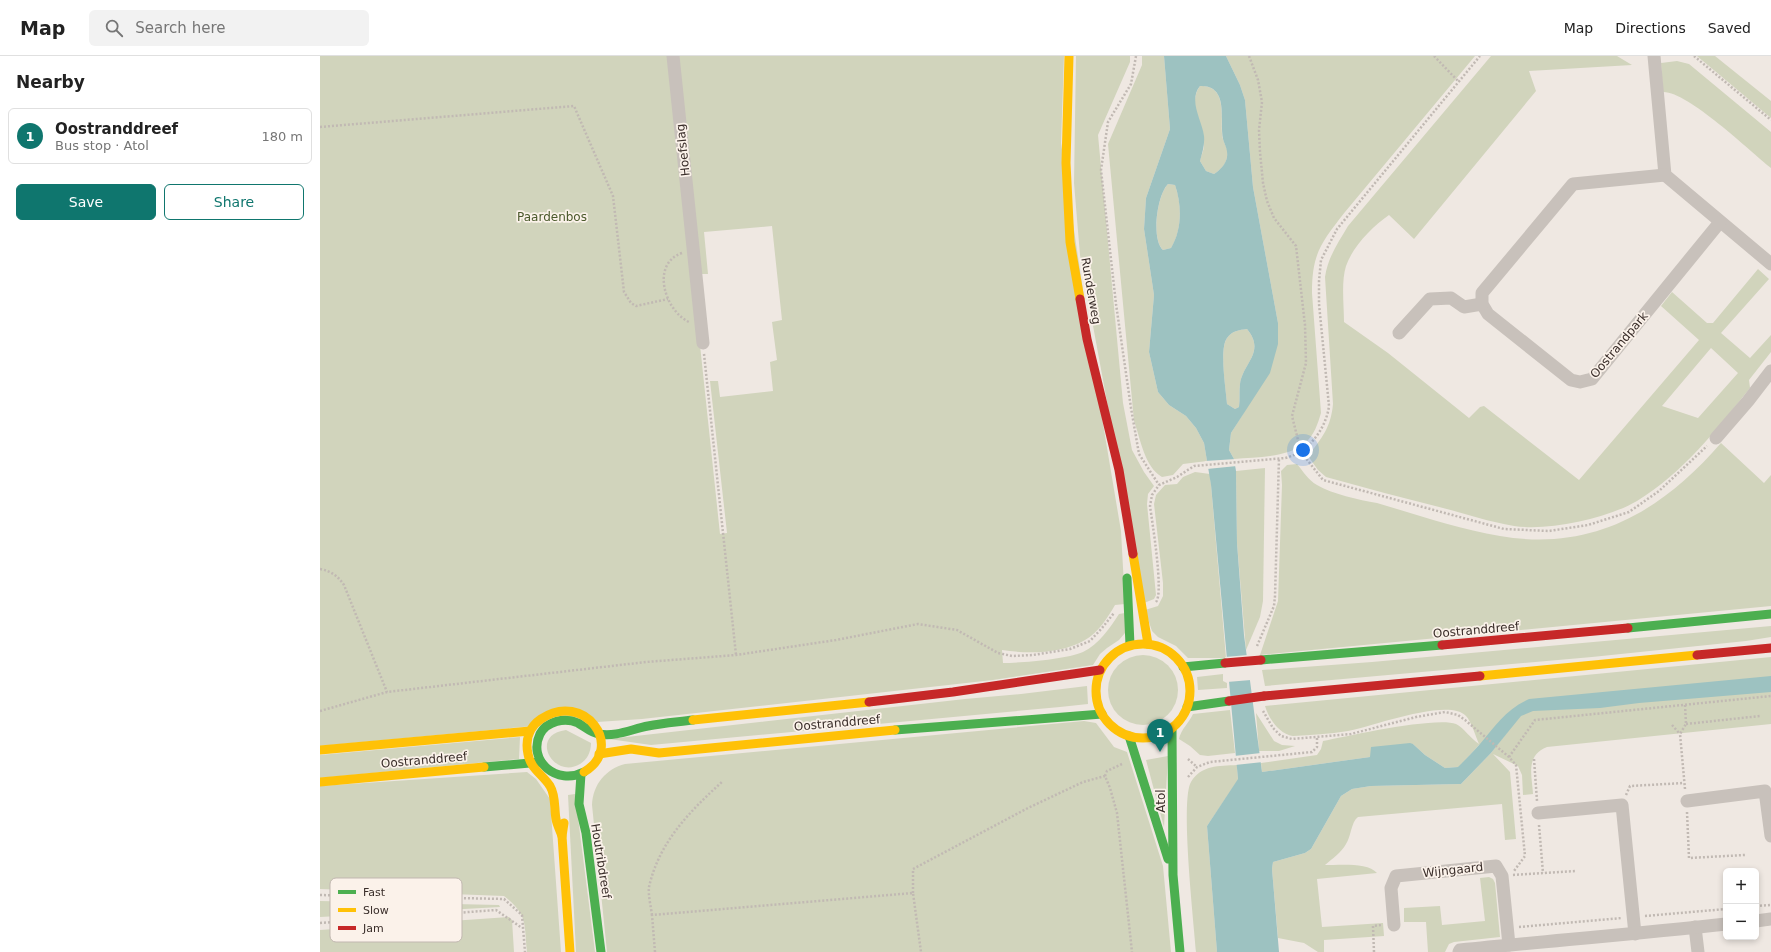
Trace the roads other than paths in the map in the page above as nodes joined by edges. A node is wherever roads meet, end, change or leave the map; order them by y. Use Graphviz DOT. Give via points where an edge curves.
graph roads {
  1 [pos="673,56"];
  2 [pos="1069,56"];
  3 [pos="1654,56"];
  4 [pos="1665,175"];
  5 [pos="1720,222"];
  6 [pos="1771,264"];
  7 [pos="1482,304"];
  8 [pos="1398,333"];
  9 [pos="703,343"];
  10 [pos="1771,371"];
  11 [pos="1716,438"];
  12 [pos="1128,525"];
  13 [pos="1771,614"];
  14 [pos="1148,644"];
  15 [pos="1130,645"];
  16 [pos="1771,648"];
  17 [pos="1183,666"];
  18 [pos="1100,670"];
  19 [pos="1187,707"];
  20 [pos="1102,714"];
  21 [pos="1172,728"];
  22 [pos="598,730"];
  23 [pos="530,731"];
  24 [pos="1129,736"];
  25 [pos="320,750"];
  26 [pos="659,753"];
  27 [pos="599,754"];
  28 [pos="615,760"];
  29 [pos="541,762"];
  30 [pos="530,763"];
  31 [pos="581,774"];
  32 [pos="557,775"];
  33 [pos="320,782"];
  34 [pos="590,786"];
  35 [pos="1687,801"];
  36 [pos="1538,813"];
  37 [pos="586,833"];
  38 [pos="562,836"];
  39 [pos="1771,836"];
  40 [pos="1173,875"];
  41 [pos="1771,919"];
  42 [pos="1759,921"];
  43 [pos="1394,924"];
  44 [pos="1723,924"];
  45 [pos="1695,927"];
  46 [pos="1635,934"];
  47 [pos="1509,945"];
  48 [pos="1542,947"];
  49 [pos="570,952"];
  50 [pos="601,952"];
  51 [pos="1180,952"];
  52 [pos="1459,952"];
  53 [pos="1698,952"];
  1 -- 9 [label="street, Hoefslag"];
  2 -- 12 [label="main road, Runderweg" via="1066,163 1070,242 1087,339 1119,470"];
  3 -- 4 [label="street"];
  4 -- 5 [label="street"];
  4 -- 7 [label="street" via="1573,184 1482,293"];
  5 -- 6 [label="street"];
  5 -- 7 [label="street, Oostrandpark" via="1592,379 1580,382 1571,380 1488,314"];
  7 -- 8 [label="street" via="1464,307 1451,298 1430,299"];
  10 -- 11 [label="street"];
  12 -- 14 [label="main road, Runderweg"];
  12 -- 15 [label="main road, Runderweg" via="1125,556"];
  13 -- 17 [label="main road, Oostranddreef, bridge" via="1402,649"];
  14 -- 15 [label="main road"];
  14 -- 17 [label="main road" via="1168,651"];
  15 -- 18 [label="main road" via="1116,652"];
  16 -- 19 [label="main road, bridge" via="1264,696"];
  17 -- 19 [label="main road" via="1190,686"];
  18 -- 20 [label="main road" via="1096,692 1097,704"];
  18 -- 22 [label="main road, Oostranddreef" via="892,700 646,727 631,724"];
  19 -- 21 [label="main road"];
  20 -- 24 [label="main road" via="1118,731"];
  20 -- 26 [label="main road, Oostranddreef" via="932,726"];
  21 -- 24 [label="main road" via="1151,737"];
  21 -- 40 [label="main road, Atol"];
  22 -- 23 [label="main road" via="588,718 575,711 560,710 545,715"];
  22 -- 27 [label="main road" via="601,748"];
  22 -- 29 [label="main road" via="588,730 568,720 552,722 538,740"];
  23 -- 25 [label="main road, Oostranddreef"];
  23 -- 30 [label="main road" via="527,748"];
  24 -- 40 [label="main road, Atol"];
  26 -- 27 [label="main road, Oostranddreef" via="631,749"];
  26 -- 28 [label="main road"];
  27 -- 31 [label="main road" via="593,765"];
  29 -- 30 [label="main road, Oostranddreef"];
  29 -- 32 [label="main road"];
  30 -- 33 [label="main road, Oostranddreef"];
  30 -- 38 [label="main road" via="553,790 556,819"];
  31 -- 32 [label="main road" via="570,777"];
  31 -- 37 [label="main road, Houtribdreef" via="580,816"];
  32 -- 38 [label="main road" via="562,790 565,819"];
  34 -- 37 [label="main road" via="586,799"];
  35 -- 39 [label="street" via="1765,791"];
  36 -- 46 [label="street" via="1622,805"];
  37 -- 50 [label="main road, Houtribdreef"];
  38 -- 49 [label="main road"];
  40 -- 51 [label="main road, Atol"];
  41 -- 42 [label="street"];
  43 -- 47 [label="street, Wijngaard" via="1391,888 1396,876 1496,866 1502,876"];
  44 -- 45 [label="street"];
  45 -- 46 [label="street"];
  45 -- 53 [label="street"];
  46 -- 48 [label="street"];
  47 -- 48 [label="street"];
  47 -- 52 [label="street"];
}
